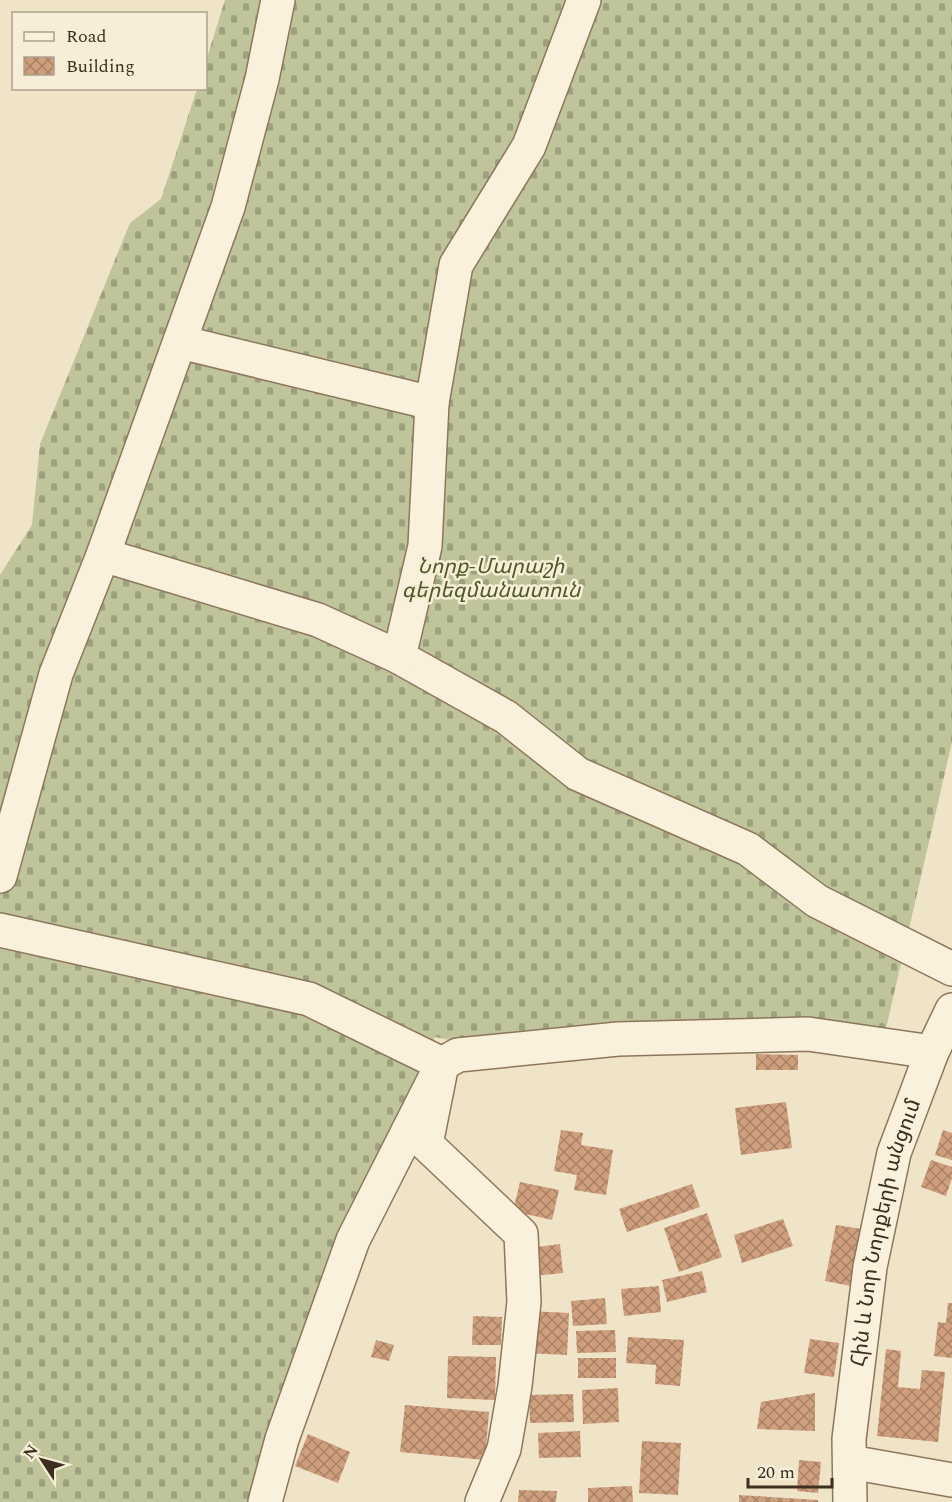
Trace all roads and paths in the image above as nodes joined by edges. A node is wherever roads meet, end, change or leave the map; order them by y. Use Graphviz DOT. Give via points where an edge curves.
graph roads {
  1 [pos="278,0"];
  2 [pos="584,0"];
  3 [pos="180,342"];
  4 [pos="432,403"];
  5 [pos="103,555"];
  6 [pos="399,657"];
  7 [pos="0,876"];
  8 [pos="0,930"];
  9 [pos="952,969"];
  10 [pos="952,1010"];
  11 [pos="932,1052"];
  12 [pos="442,1064"];
  13 [pos="850,1462"];
  14 [pos="952,1480"];
  15 [pos="265,1502"];
  16 [pos="482,1502"];
  17 [pos="850,1502"];
  1 -- 3 [label="street" via="228,207"];
  2 -- 4 [label="street" via="529,146 456,265"];
  3 -- 4 [label="street"];
  3 -- 5 [label="street"];
  4 -- 6 [label="street" via="425,546"];
  5 -- 6 [label="street" via="318,620"];
  5 -- 7 [label="street" via="56,674"];
  6 -- 9 [label="street" via="506,717 578,774 748,849 817,901"];
  8 -- 12 [label="street" via="309,999"];
  10 -- 11 [label="street, Հին և Նոր Նորքերի անցում"];
  11 -- 12 [label="street" via="808,1034 630,1038 458,1055"];
  11 -- 13 [label="street, Հին և Նոր Նորքերի անցում" via="894,1153 872,1256 857,1363"];
  12 -- 15 [label="street" via="353,1240 282,1439"];
  12 -- 16 [label="street" via="426,1144 521,1234 524,1302 515,1386 504,1449"];
  13 -- 14 [label="street"];
  13 -- 17 [label="street, Հին և Նոր Նորքերի անցում"];
}
